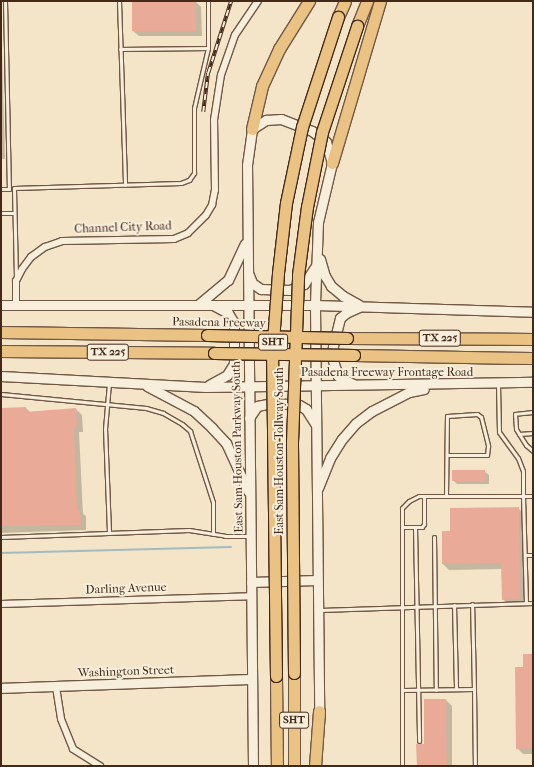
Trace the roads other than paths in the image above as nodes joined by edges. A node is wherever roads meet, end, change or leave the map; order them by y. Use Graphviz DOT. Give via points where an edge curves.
graph roads {
  1 [pos="5,1"];
  2 [pos="119,1"];
  3 [pos="208,1"];
  4 [pos="258,1"];
  5 [pos="309,1"];
  6 [pos="346,1"];
  7 [pos="367,1"];
  8 [pos="380,1"];
  9 [pos="208,48"];
  10 [pos="120,49"];
  11 [pos="252,129"];
  12 [pos="332,163"];
  13 [pos="125,185"];
  14 [pos="9,188"];
  15 [pos="14,188"];
  16 [pos="1,189"];
  17 [pos="1,213"];
  18 [pos="14,213"];
  19 [pos="246,241"];
  20 [pos="317,251"];
  21 [pos="317,264"];
  22 [pos="247,268"];
  23 [pos="16,281"];
  24 [pos="198,304"];
  25 [pos="212,304"];
  26 [pos="315,304"];
  27 [pos="1,305"];
  28 [pos="16,305"];
  29 [pos="248,305"];
  30 [pos="362,306"];
  31 [pos="533,312"];
  32 [pos="1,332"];
  33 [pos="533,338"];
  34 [pos="1,351"];
  35 [pos="533,358"];
  36 [pos="1,376"];
  37 [pos="109,382"];
  38 [pos="533,382"];
  39 [pos="144,384"];
  40 [pos="449,384"];
  41 [pos="498,384"];
  42 [pos="249,386"];
  43 [pos="316,386"];
  44 [pos="361,386"];
  45 [pos="206,387"];
  46 [pos="1,394"];
  47 [pos="107,404"];
  48 [pos="533,412"];
  49 [pos="249,418"];
  50 [pos="316,425"];
  51 [pos="533,433"];
  52 [pos="519,434"];
  53 [pos="532,451"];
  54 [pos="448,455"];
  55 [pos="533,456"];
  56 [pos="316,494"];
  57 [pos="250,496"];
  58 [pos="424,496"];
  59 [pos="446,496"];
  60 [pos="523,496"];
  61 [pos="533,496"];
  62 [pos="402,527"];
  63 [pos="415,527"];
  64 [pos="109,532"];
  65 [pos="213,534"];
  66 [pos="251,536"];
  67 [pos="1,537"];
  68 [pos="434,538"];
  69 [pos="525,555"];
  70 [pos="533,555"];
  71 [pos="317,580"];
  72 [pos="251,582"];
  73 [pos="251,596"];
  74 [pos="526,603"];
  75 [pos="533,603"];
  76 [pos="1,604"];
  77 [pos="472,604"];
  78 [pos="416,605"];
  79 [pos="436,605"];
  80 [pos="454,605"];
  81 [pos="402,606"];
  82 [pos="318,610"];
  83 [pos="252,679"];
  84 [pos="56,687"];
  85 [pos="1,688"];
  86 [pos="456,689"];
  87 [pos="474,689"];
  88 [pos="402,690"];
  89 [pos="418,690"];
  90 [pos="436,690"];
  91 [pos="319,711"];
  92 [pos="419,741"];
  93 [pos="100,766"];
  94 [pos="253,766"];
  95 [pos="277,766"];
  96 [pos="294,766"];
  97 [pos="315,766"];
  98 [pos="320,766"];
  99 [pos="402,766"];
  100 [pos="475,766"];
  1 -- 14 [label="lane"];
  2 -- 10 [label="lane"];
  3 -- 9 [label="lane"];
  4 -- 23 [label="street, Channel City Road" via="236,35 221,75 214,120 215,190 212,205 206,215 188,233 174,239 62,241 50,245 31,257"];
  5 -- 11 [label="highway" via="279,49 262,86"];
  6 -- 95 [label="highway, East Sam Houston Tollway South / SHT, bridge" via="338,17 302,127 286,203 278,273 272,355"];
  7 -- 96 [label="highway, East Sam Houston Tollway South / SHT, bridge" via="322,132 307,207 298,275 292,442"];
  8 -- 12 [label="highway"];
  9 -- 10 [label="lane"];
  9 -- 13 [label="lane" via="194,108 194,173 189,180 181,184"];
  10 -- 13 [label="lane"];
  11 -- 12 [label="main road" via="266,120 281,118 312,131 326,142"];
  11 -- 19 [label="main road, East Sam Houston Parkway South" via="247,165"];
  12 -- 20 [label="main road" via="318,222"];
  13 -- 15 [label="lane"];
  14 -- 15 [label="lane"];
  14 -- 16 [label="lane"];
  15 -- 18 [label="lane"];
  17 -- 18 [label="lane"];
  18 -- 23 [label="lane"];
  19 -- 22 [label="main road, East Sam Houston Parkway South"];
  19 -- 24 [label="main road" via="228,280"];
  20 -- 21 [label="main road"];
  20 -- 30 [label="main road" via="331,286"];
  21 -- 22 [label="main road" via="304,284 290,290 261,289 252,283"];
  21 -- 26 [label="main road"];
  22 -- 29 [label="main road, East Sam Houston Parkway South"];
  23 -- 28 [label="street"];
  24 -- 25 [label="main road"];
  24 -- 28 [label="main road"];
  25 -- 29 [label="main road"];
  25 -- 45 [label="main road" via="228,313 234,323 234,364 227,375"];
  26 -- 29 [label="main road"];
  26 -- 30 [label="main road"];
  26 -- 43 [label="main road"];
  27 -- 28 [label="main road"];
  29 -- 42 [label="main road, East Sam Houston Parkway South"];
  30 -- 31 [label="main road"];
  30 -- 44 [label="main road" via="340,318 332,357 338,376"];
  32 -- 33 [label="highway, Pasadena Freeway / TX 225, bridge" via="347,338"];
  34 -- 35 [label="highway, TX 225, bridge"];
  36 -- 37 [label="main road, Pasadena Freeway Frontage Road"];
  37 -- 39 [label="main road, Pasadena Freeway Frontage Road"];
  37 -- 47 [label="lane"];
  38 -- 41 [label="main road, Pasadena Freeway Frontage Road"];
  39 -- 45 [label="main road, Pasadena Freeway Frontage Road"];
  39 -- 57 [label="main road" via="194,411 212,428 234,458"];
  40 -- 41 [label="main road, Pasadena Freeway Frontage Road"];
  40 -- 44 [label="main road, Pasadena Freeway Frontage Road"];
  40 -- 56 [label="main road" via="409,392 372,411 356,423 330,458"];
  41 -- 60 [label="lane" via="499,432 518,458 523,471"];
  42 -- 43 [label="main road, Pasadena Freeway Frontage Road"];
  42 -- 45 [label="main road, Pasadena Freeway Frontage Road"];
  42 -- 49 [label="main road, East Sam Houston Parkway South"];
  43 -- 44 [label="main road, Pasadena Freeway Frontage Road"];
  43 -- 50 [label="main road"];
  46 -- 47 [label="lane"];
  47 -- 64 [label="lane" via="105,429"];
  47 -- 65 [label="lane" via="146,408 163,413 190,431 213,502"];
  48 -- 52 [label="lane" via="515,414"];
  49 -- 50 [label="main road" via="257,406 273,403 299,405 306,409"];
  49 -- 57 [label="main road, East Sam Houston Parkway South"];
  50 -- 56 [label="main road"];
  51 -- 52 [label="lane"];
  52 -- 53 [label="lane"];
  53 -- 55 [label="lane"];
  54 -- 54 [label="lane" via="447,416 477,414 481,417 488,446 487,454"];
  54 -- 59 [label="lane"];
  56 -- 71 [label="main road"];
  57 -- 66 [label="main road, East Sam Houston Parkway South"];
  58 -- 59 [label="lane"];
  58 -- 62 [label="lane" via="408,501 402,508"];
  58 -- 63 [label="lane" via="424,524 422,527"];
  59 -- 60 [label="lane"];
  60 -- 61 [label="lane"];
  60 -- 69 [label="lane"];
  62 -- 63 [label="lane"];
  62 -- 81 [label="lane"];
  63 -- 78 [label="lane"];
  64 -- 65 [label="lane" via="189,530"];
  64 -- 67 [label="lane"];
  65 -- 66 [label="lane"];
  66 -- 72 [label="main road, East Sam Houston Parkway South"];
  68 -- 79 [label="lane"];
  69 -- 70 [label="lane"];
  69 -- 74 [label="lane"];
  71 -- 72 [label="main road"];
  71 -- 82 [label="main road"];
  72 -- 73 [label="main road, East Sam Houston Parkway South"];
  73 -- 76 [label="street, Darling Avenue"];
  73 -- 83 [label="main road, East Sam Houston Parkway South"];
  74 -- 75 [label="lane"];
  74 -- 77 [label="lane"];
  77 -- 80 [label="lane"];
  77 -- 87 [label="lane"];
  78 -- 79 [label="lane"];
  78 -- 81 [label="lane"];
  78 -- 89 [label="lane"];
  79 -- 80 [label="lane"];
  79 -- 90 [label="lane"];
  80 -- 86 [label="lane"];
  81 -- 82 [label="lane"];
  81 -- 88 [label="lane"];
  82 -- 91 [label="main road"];
  83 -- 84 [label="main road, Washington Street"];
  83 -- 94 [label="main road, East Sam Houston Parkway South"];
  84 -- 85 [label="main road, Washington Street"];
  84 -- 93 [label="street" via="61,719 74,749"];
  86 -- 87 [label="lane"];
  86 -- 90 [label="lane"];
  87 -- 100 [label="lane"];
  88 -- 89 [label="lane"];
  88 -- 99 [label="lane"];
  89 -- 90 [label="lane"];
  89 -- 92 [label="lane"];
  91 -- 97 [label="highway"];
  91 -- 98 [label="main road"];
}
